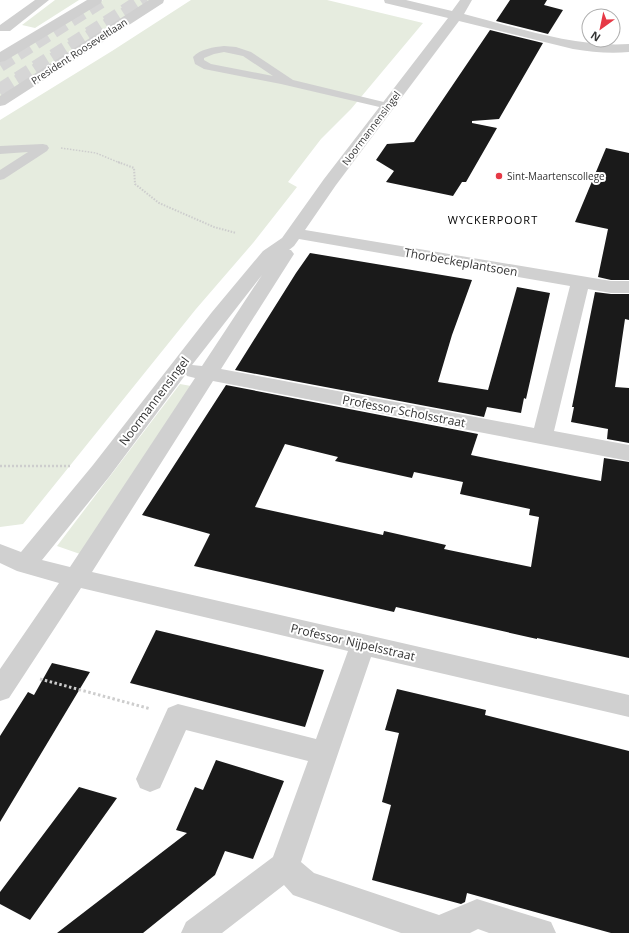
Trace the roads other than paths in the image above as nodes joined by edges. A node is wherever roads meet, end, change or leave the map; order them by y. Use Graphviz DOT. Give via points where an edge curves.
graph roads {
  1 [pos="43,0"];
  2 [pos="96,0"];
  3 [pos="158,0"];
  4 [pos="390,0"];
  5 [pos="466,0"];
  6 [pos="417,3"];
  7 [pos="456,16"];
  8 [pos="37,36"];
  9 [pos="629,48"];
  10 [pos="0,58"];
  11 [pos="289,83"];
  12 [pos="0,102"];
  13 [pos="388,106"];
  14 [pos="0,150"];
  15 [pos="0,176"];
  16 [pos="291,237"];
  17 [pos="580,282"];
  18 [pos="629,287"];
  19 [pos="178,368"];
  20 [pos="206,374"];
  21 [pos="542,437"];
  22 [pos="629,453"];
  23 [pos="0,553"];
  24 [pos="25,564"];
  25 [pos="76,577"];
  26 [pos="363,644"];
  27 [pos="6,681"];
  28 [pos="629,706"];
  29 [pos="324,753"];
  30 [pos="150,779"];
  31 [pos="285,866"];
  32 [pos="440,932"];
  33 [pos="197,933"];
  34 [pos="540,933"];
  1 -- 8 [label="street" via="5,28"];
  2 -- 8 [label="street"];
  3 -- 12 [label="street, President Rooseveltlaan"];
  4 -- 6 [label="street"];
  5 -- 7 [label="street, Noormannensingel"];
  6 -- 7 [label="street"];
  7 -- 9 [label="street" via="573,45 599,49"];
  7 -- 13 [label="street, Noormannensingel"];
  8 -- 10 [label="street"];
  11 -- 11 [label="lane" via="208,67 199,62 198,57 206,52 224,48 237,49 254,57"];
  11 -- 13 [label="lane"];
  13 -- 16 [label="street, Noormannensingel"];
  14 -- 15 [label="lane" via="42,148"];
  16 -- 17 [label="street, Thorbeckeplantsoen"];
  16 -- 19 [label="street, Noormannensingel" via="269,256"];
  16 -- 20 [label="street, Noormannensingel" via="284,258"];
  17 -- 18 [label="street, Thorbeckeplantsoen"];
  17 -- 21 [label="street"];
  19 -- 20 [label="street, Professor Scholsstraat"];
  19 -- 24 [label="street, Noormannensingel" via="101,471"];
  20 -- 21 [label="street, Professor Scholsstraat"];
  20 -- 25 [label="street, Noormannensingel"];
  21 -- 22 [label="street, Professor Scholsstraat"];
  23 -- 24 [label="street, Professor Nijpelsstraat"];
  24 -- 25 [label="street, Professor Nijpelsstraat"];
  25 -- 26 [label="street, Professor Nijpelsstraat"];
  25 -- 27 [label="street, Noormannensingel"];
  26 -- 28 [label="street, Professor Nijpelsstraat"];
  26 -- 29 [label="street"];
  29 -- 30 [label="street" via="178,716"];
  29 -- 31 [label="street"];
  31 -- 32 [label="street" via="304,885"];
  31 -- 33 [label="street"];
  32 -- 34 [label="street" via="477,914"];
}
